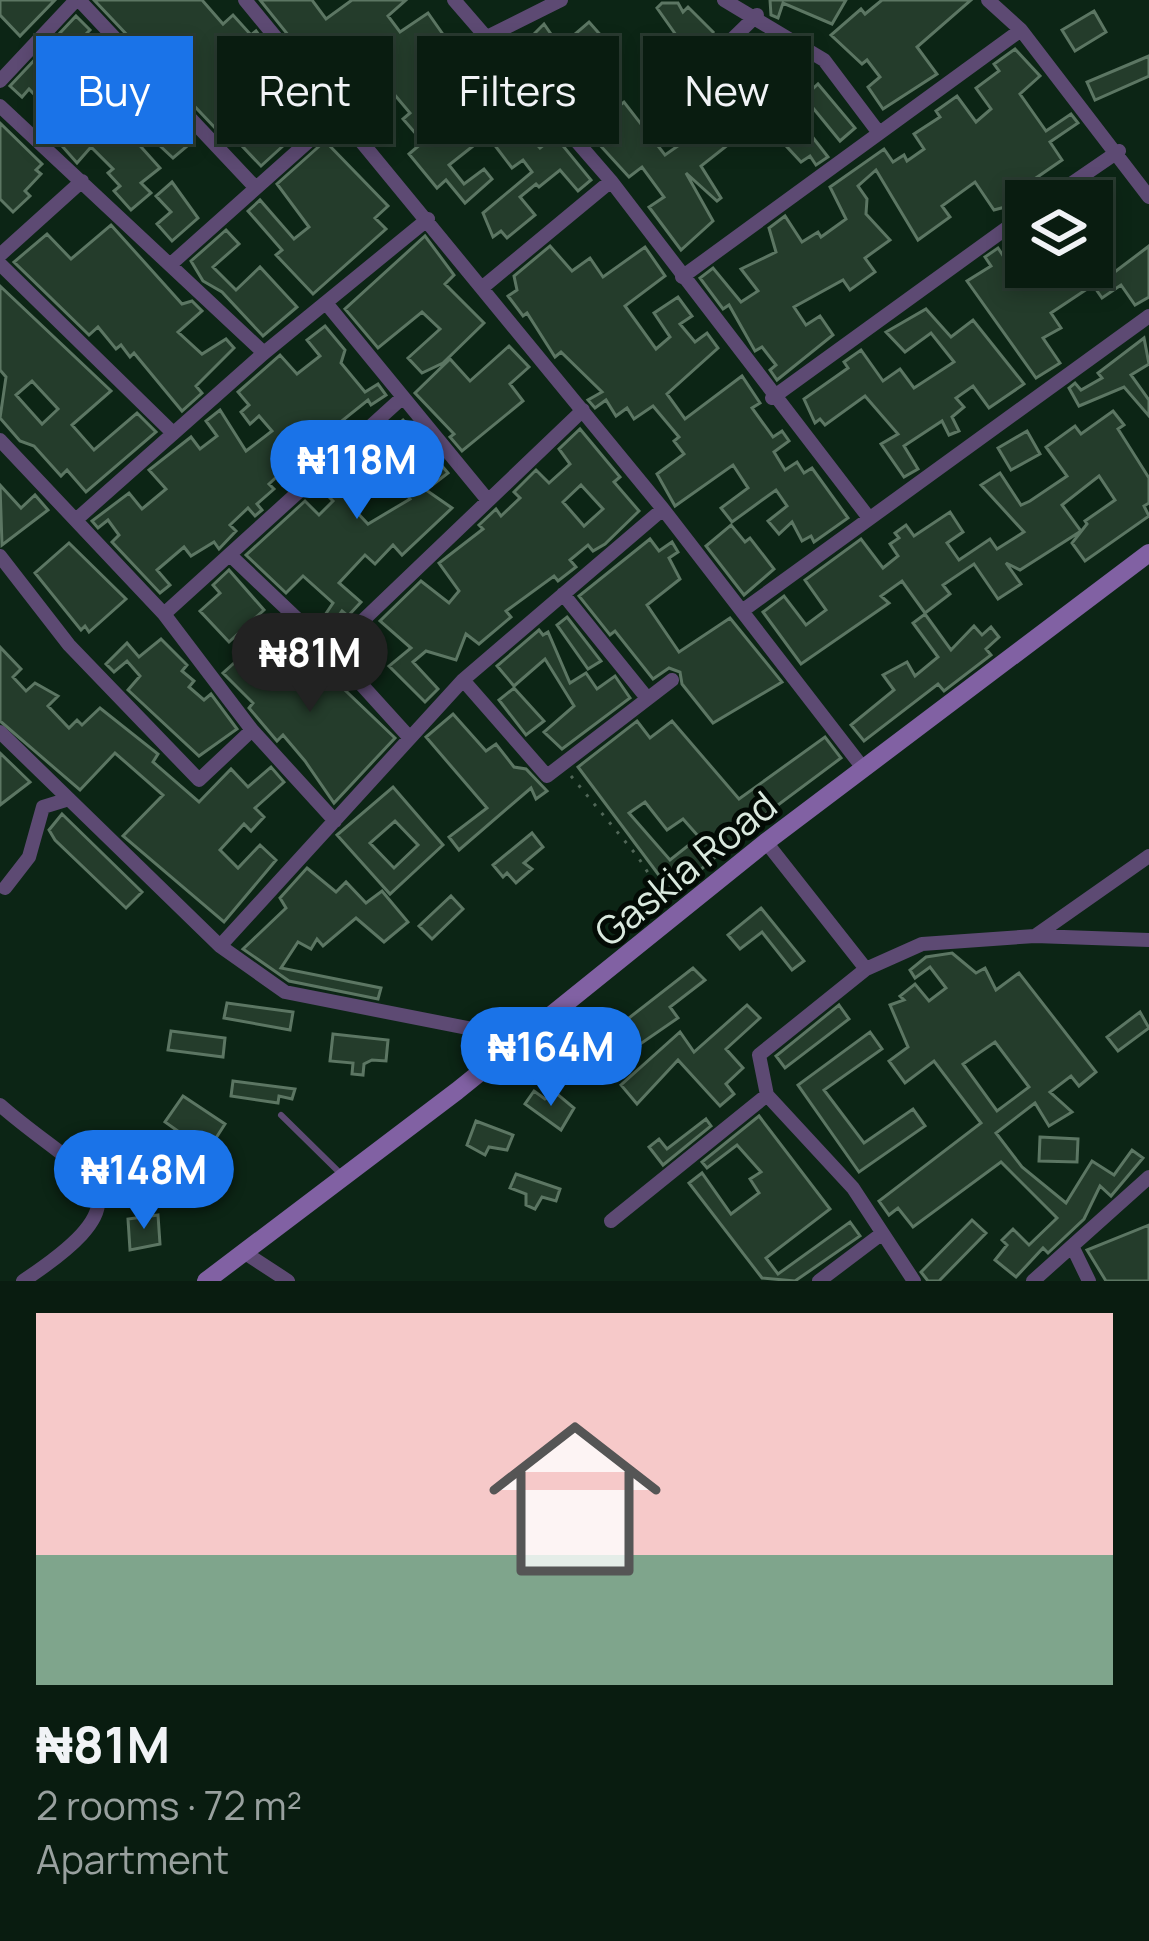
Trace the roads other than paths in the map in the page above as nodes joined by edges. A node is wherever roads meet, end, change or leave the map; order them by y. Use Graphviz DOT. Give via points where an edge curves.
graph roads {
  1 [pos="77,0"];
  2 [pos="245,0"];
  3 [pos="454,0"];
  4 [pos="561,0"];
  5 [pos="724,0"];
  6 [pos="988,0"];
  7 [pos="757,15"];
  8 [pos="1021,30"];
  9 [pos="274,36"];
  10 [pos="483,36"];
  11 [pos="489,36"];
  12 [pos="735,36"];
  13 [pos="0,81"];
  14 [pos="0,106"];
  15 [pos="878,133"];
  16 [pos="304,144"];
  17 [pos="363,144"];
  18 [pos="578,144"];
  19 [pos="1119,151"];
  20 [pos="1077,180"];
  21 [pos="82,181"];
  22 [pos="611,181"];
  23 [pos="254,186"];
  24 [pos="1149,197"];
  25 [pos="428,219"];
  26 [pos="1005,229"];
  27 [pos="0,259"];
  28 [pos="171,264"];
  29 [pos="682,277"];
  30 [pos="483,286"];
  31 [pos="326,303"];
  32 [pos="1149,316"];
  33 [pos="264,353"];
  34 [pos="403,397"];
  35 [pos="772,398"];
  36 [pos="583,410"];
  37 [pos="173,433"];
  38 [pos="0,440"];
  39 [pos="486,498"];
  40 [pos="663,509"];
  41 [pos="78,518"];
  42 [pos="869,518"];
  43 [pos="1149,553"];
  44 [pos="0,556"];
  45 [pos="231,556"];
  46 [pos="563,594"];
  47 [pos="742,611"];
  48 [pos="164,614"];
  49 [pos="331,651"];
  50 [pos="463,680"];
  51 [pos="672,680"];
  52 [pos="647,698"];
  53 [pos="253,730"];
  54 [pos="0,732"];
  55 [pos="409,737"];
  56 [pos="863,768"];
  57 [pos="69,799"];
  58 [pos="335,820"];
  59 [pos="766,842"];
  60 [pos="1149,856"];
  61 [pos="5,888"];
  62 [pos="1035,936"];
  63 [pos="1149,940"];
  64 [pos="220,946"];
  65 [pos="866,969"];
  66 [pos="524,1039"];
  67 [pos="767,1095"];
  68 [pos="0,1105"];
  69 [pos="281,1114"];
  70 [pos="1149,1177"];
  71 [pos="346,1178"];
  72 [pos="611,1221"];
  73 [pos="880,1235"];
  74 [pos="1073,1248"];
  75 [pos="245,1253"];
  76 [pos="23,1281"];
  77 [pos="206,1281"];
  78 [pos="288,1281"];
  79 [pos="819,1281"];
  80 [pos="914,1281"];
  81 [pos="1033,1281"];
  82 [pos="1089,1281"];
  1 -- 13 [label="street"];
  1 -- 23 [label="street"];
  2 -- 9 [label="street"];
  3 -- 10 [label="street"];
  4 -- 11 [label="street"];
  5 -- 7 [label="street"];
  6 -- 8 [label="street"];
  7 -- 12 [label="street"];
  7 -- 15 [label="street" via="824,61"];
  8 -- 15 [label="street"];
  8 -- 19 [label="street"];
  14 -- 21 [label="street"];
  15 -- 29 [label="street"];
  16 -- 23 [label="street"];
  17 -- 25 [label="street"];
  18 -- 22 [label="street"];
  19 -- 20 [label="street"];
  19 -- 24 [label="street"];
  21 -- 27 [label="street"];
  21 -- 28 [label="street"];
  22 -- 29 [label="street"];
  22 -- 30 [label="street"];
  23 -- 28 [label="street"];
  25 -- 30 [label="street"];
  25 -- 31 [label="street"];
  26 -- 35 [label="street"];
  27 -- 37 [label="street"];
  28 -- 33 [label="street"];
  29 -- 35 [label="street"];
  30 -- 36 [label="street"];
  31 -- 33 [label="street"];
  31 -- 34 [label="street"];
  32 -- 42 [label="street"];
  33 -- 37 [label="street"];
  34 -- 39 [label="street"];
  34 -- 45 [label="street"];
  35 -- 42 [label="street"];
  36 -- 39 [label="street"];
  36 -- 40 [label="street"];
  37 -- 41 [label="street"];
  38 -- 41 [label="street"];
  39 -- 49 [label="street"];
  40 -- 46 [label="street"];
  40 -- 47 [label="street"];
  41 -- 48 [label="street"];
  42 -- 47 [label="street"];
  43 -- 56 [label="main road, Gaskia Road"];
  44 -- 53 [label="street" via="69,645 199,780"];
  45 -- 48 [label="street"];
  45 -- 49 [label="street"];
  46 -- 50 [label="street"];
  46 -- 52 [label="street"];
  47 -- 56 [label="street"];
  48 -- 53 [label="street"];
  49 -- 55 [label="street"];
  50 -- 52 [label="street" via="548,776"];
  50 -- 55 [label="street"];
  51 -- 52 [label="street"];
  53 -- 58 [label="street"];
  54 -- 57 [label="street"];
  55 -- 58 [label="street"];
  56 -- 59 [label="main road, Gaskia Road"];
  57 -- 61 [label="street" via="43,807 29,857"];
  57 -- 64 [label="street"];
  58 -- 64 [label="street"];
  59 -- 65 [label="street"];
  59 -- 66 [label="main road, Gaskia Road"];
  60 -- 62 [label="street"];
  62 -- 63 [label="street"];
  62 -- 65 [label="street" via="948,939"];
  64 -- 66 [label="street" via="285,992"];
  65 -- 67 [label="street" via="766,1045 758,1065"];
  66 -- 71 [label="main road, Gaskia Road"];
  67 -- 72 [label="street"];
  67 -- 73 [label="street" via="854,1188"];
  68 -- 76 [label="street" via="76,1161 98,1192 88,1230"];
  69 -- 71 [label="lane"];
  70 -- 74 [label="street"];
  71 -- 75 [label="main road, Gaskia Road"];
  73 -- 79 [label="street"];
  73 -- 80 [label="street"];
  74 -- 81 [label="street"];
  74 -- 82 [label="street"];
  75 -- 77 [label="main road, Gaskia Road"];
  75 -- 78 [label="street"];
}
